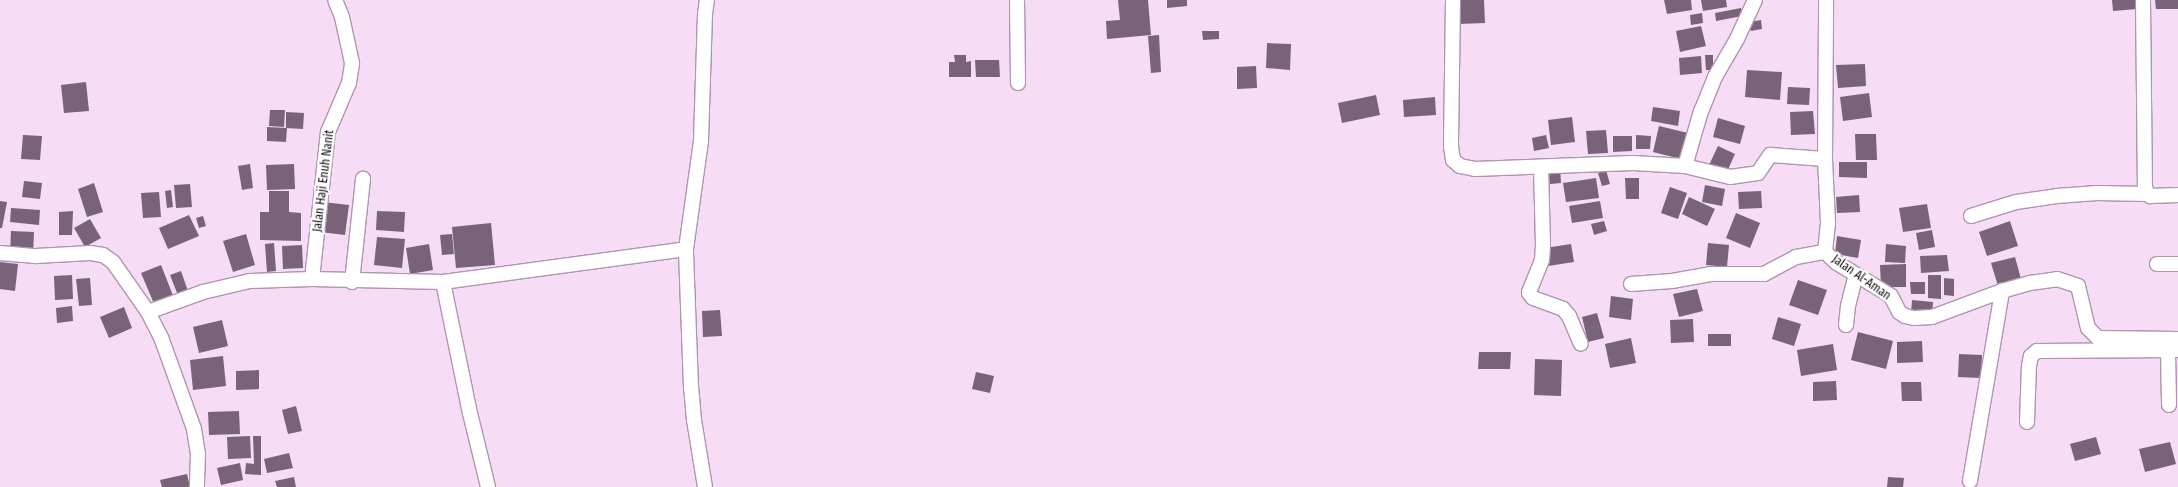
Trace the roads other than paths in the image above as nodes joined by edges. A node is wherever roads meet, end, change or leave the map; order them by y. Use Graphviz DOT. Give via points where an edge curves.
graph roads {
  1 [pos="335,0"];
  2 [pos="707,0"];
  3 [pos="1017,0"];
  4 [pos="1453,0"];
  5 [pos="1755,0"];
  6 [pos="1826,0"];
  7 [pos="2143,0"];
  8 [pos="1018,83"];
  9 [pos="1824,159"];
  10 [pos="1685,166"];
  11 [pos="1541,168"];
  12 [pos="363,179"];
  13 [pos="2147,194"];
  14 [pos="2178,195"];
  15 [pos="1970,216"];
  16 [pos="686,249"];
  17 [pos="1826,252"];
  18 [pos="0,253"];
  19 [pos="2157,264"];
  20 [pos="2178,264"];
  21 [pos="1856,275"];
  22 [pos="312,279"];
  23 [pos="352,282"];
  24 [pos="443,282"];
  25 [pos="1631,284"];
  26 [pos="2002,291"];
  27 [pos="148,312"];
  28 [pos="1846,325"];
  29 [pos="2178,338"];
  30 [pos="1581,344"];
  31 [pos="2173,351"];
  32 [pos="2169,405"];
  33 [pos="2027,422"];
  34 [pos="1970,481"];
  35 [pos="197,487"];
  36 [pos="488,487"];
  37 [pos="705,487"];
  1 -- 22 [label="street, Jalan Haji Enuh Nanit" via="352,63 348,83 328,132"];
  2 -- 16 [label="street" via="700,141"];
  3 -- 8 [label="street"];
  4 -- 11 [label="street" via="1453,160 1460,166 1475,169"];
  5 -- 10 [label="street" via="1701,111"];
  6 -- 9 [label="street, Jalan Al-Aman"];
  7 -- 13 [label="street"];
  9 -- 10 [label="street" via="1770,155 1758,173 1730,177"];
  9 -- 17 [label="street, Jalan Al-Aman" via="1828,223"];
  10 -- 11 [label="street" via="1632,163"];
  11 -- 30 [label="street" via="1542,260 1529,293 1533,298 1563,308"];
  12 -- 23 [label="street"];
  13 -- 14 [label="street"];
  13 -- 15 [label="street" via="2057,196 2016,202"];
  16 -- 24 [label="street"];
  16 -- 37 [label="street" via="692,396"];
  17 -- 21 [label="street, Jalan Al-Aman"];
  17 -- 25 [label="street" via="1796,257 1764,274 1710,274 1672,282"];
  18 -- 27 [label="street" via="103,255 113,262"];
  19 -- 20 [label="street"];
  21 -- 26 [label="street, Jalan Al-Aman" via="1890,296 1899,312 1914,318 1932,317"];
  21 -- 28 [label="street"];
  22 -- 23 [label="street"];
  22 -- 27 [label="street" via="250,281 203,292"];
  23 -- 24 [label="street"];
  24 -- 36 [label="street"];
  26 -- 29 [label="street, Jalan Al-Aman" via="2045,280 2070,281 2078,286 2088,328 2098,338"];
  26 -- 34 [label="street"];
  27 -- 35 [label="street" via="162,340 194,429 198,454"];
  31 -- 32 [label="street"];
  31 -- 33 [label="street" via="2037,352 2030,356 2028,366"];
}
